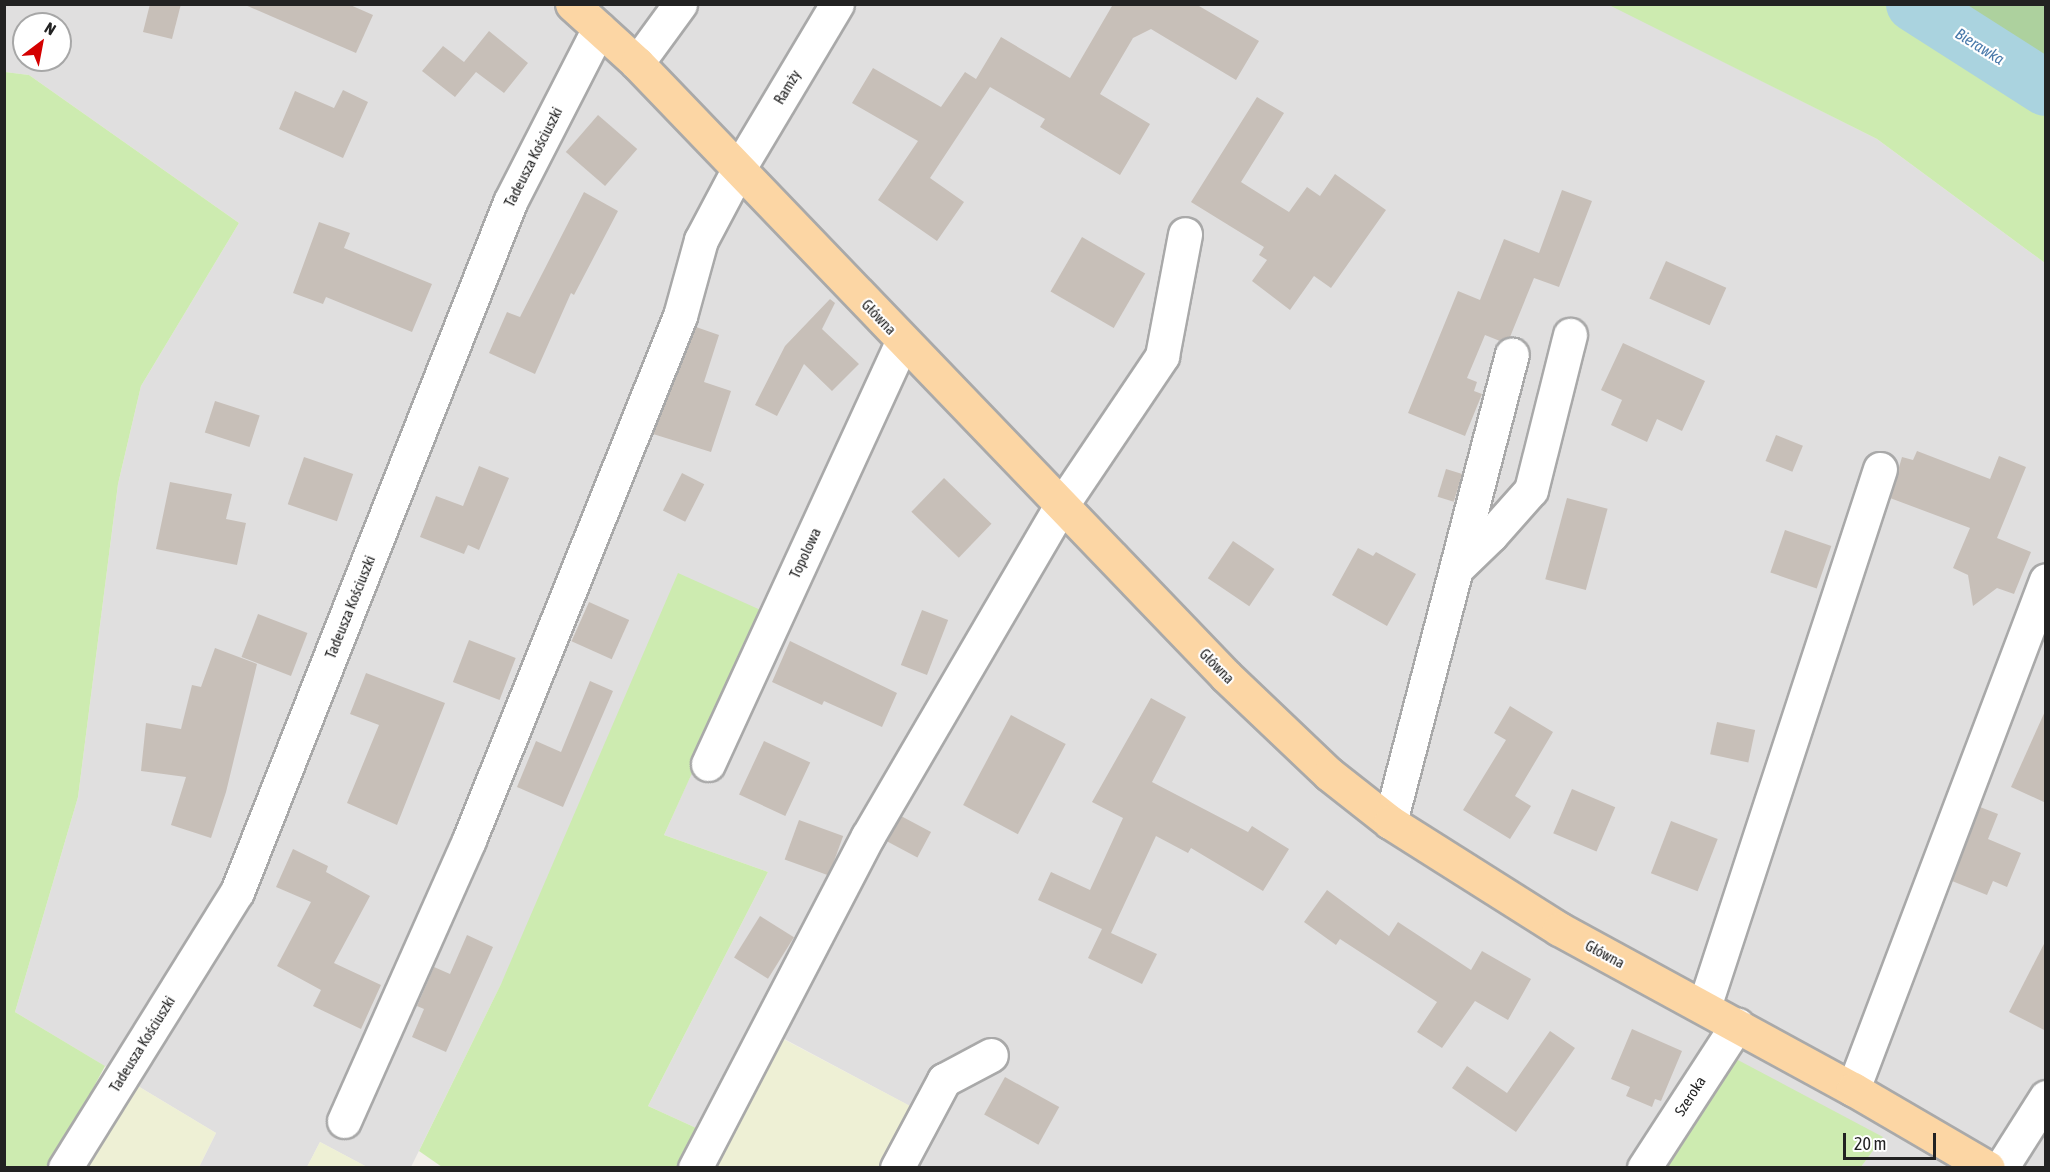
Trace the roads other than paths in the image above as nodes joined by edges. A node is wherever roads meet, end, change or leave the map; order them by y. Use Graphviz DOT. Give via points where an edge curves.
graph roads {
  1 [pos="572,4"];
  2 [pos="680,4"];
  3 [pos="837,4"];
  4 [pos="599,28"];
  5 [pos="637,63"];
  6 [pos="738,170"];
  7 [pos="1185,234"];
  8 [pos="1570,335"];
  9 [pos="902,342"];
  10 [pos="1512,355"];
  11 [pos="1880,469"];
  12 [pos="1061,506"];
  13 [pos="1456,569"];
  14 [pos="2046,580"];
  15 [pos="708,764"];
  16 [pos="1390,822"];
  17 [pos="1704,1006"];
  18 [pos="1737,1025"];
  19 [pos="991,1054"];
  20 [pos="1853,1089"];
  21 [pos="2046,1097"];
  22 [pos="344,1121"];
  23 [pos="65,1167"];
  24 [pos="696,1167"];
  25 [pos="897,1167"];
  26 [pos="1644,1167"];
  27 [pos="1988,1167"];
  28 [pos="2001,1167"];
  1 -- 4 [label="main road, Główna"];
  2 -- 5 [label="street"];
  3 -- 6 [label="street, Ramży"];
  4 -- 5 [label="main road, Główna"];
  4 -- 23 [label="street, Tadeusza Kościuszki" via="510,202 237,892"];
  5 -- 6 [label="main road, Główna"];
  6 -- 9 [label="main road, Główna"];
  6 -- 22 [label="street, Ramży" via="701,240 680,316 469,840"];
  7 -- 12 [label="street" via="1162,356"];
  8 -- 13 [label="street" via="1531,490"];
  9 -- 12 [label="main road, Główna"];
  9 -- 15 [label="street, Topolowa"];
  10 -- 13 [label="street"];
  11 -- 17 [label="street"];
  12 -- 16 [label="main road, Główna" via="1226,676 1329,774"];
  12 -- 24 [label="street" via="868,836"];
  13 -- 16 [label="street"];
  14 -- 20 [label="street"];
  16 -- 17 [label="main road, Główna" via="1559,929"];
  17 -- 18 [label="main road, Główna"];
  18 -- 20 [label="main road, Główna"];
  18 -- 26 [label="street, Szeroka"];
  19 -- 25 [label="street" via="944,1080"];
  20 -- 27 [label="main road, Główna"];
  21 -- 28 [label="street"];
}
